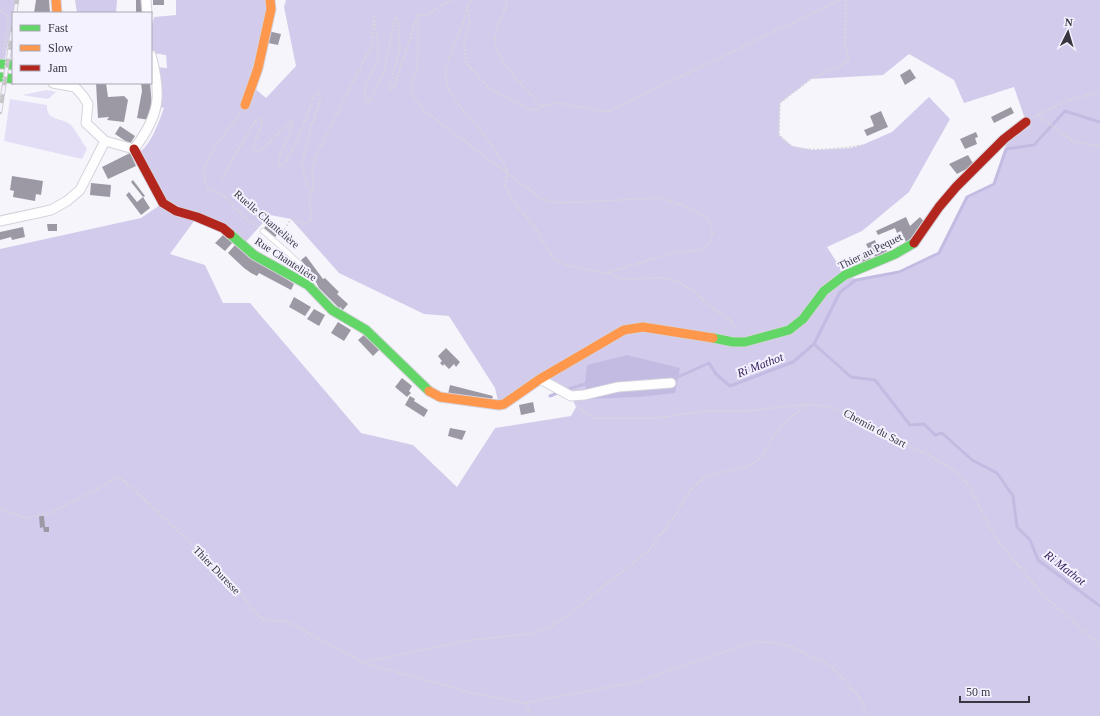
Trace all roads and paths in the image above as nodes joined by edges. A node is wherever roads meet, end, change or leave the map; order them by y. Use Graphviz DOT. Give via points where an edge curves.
graph roads {
  1 [pos="56,0"];
  2 [pos="146,0"];
  3 [pos="270,0"];
  4 [pos="451,0"];
  5 [pos="471,0"];
  6 [pos="507,0"];
  7 [pos="840,0"];
  8 [pos="846,0"];
  9 [pos="468,5"];
  10 [pos="0,10"];
  11 [pos="57,12"];
  12 [pos="147,12"];
  13 [pos="418,14"];
  14 [pos="8,28"];
  15 [pos="152,59"];
  16 [pos="1,64"];
  17 [pos="12,65"];
  18 [pos="0,77"];
  19 [pos="12,79"];
  20 [pos="57,84"];
  21 [pos="1100,93"];
  22 [pos="0,99"];
  23 [pos="245,105"];
  24 [pos="540,106"];
  25 [pos="1038,115"];
  26 [pos="1026,122"];
  27 [pos="105,141"];
  28 [pos="862,145"];
  29 [pos="1100,146"];
  30 [pos="134,149"];
  31 [pos="507,173"];
  32 [pos="221,180"];
  33 [pos="313,191"];
  34 [pos="0,222"];
  35 [pos="263,231"];
  36 [pos="276,242"];
  37 [pos="606,273"];
  38 [pos="308,285"];
  39 [pos="746,342"];
  40 [pos="540,379"];
  41 [pos="671,383"];
  42 [pos="572,396"];
  43 [pos="808,404"];
  44 [pos="0,509"];
  45 [pos="1100,645"];
  46 [pos="364,663"];
  47 [pos="526,703"];
  48 [pos="531,716"];
  49 [pos="867,716"];
  1 -- 11 [label="street"];
  2 -- 12 [label="street"];
  3 -- 23 [label="street" via="271,9 258,68"];
  4 -- 13 [label="path" via="426,15"];
  5 -- 9 [label="path"];
  6 -- 24 [label="path" via="498,23 495,41 497,52"];
  7 -- 24 [label="path" via="609,111 560,103"];
  8 -- 28 [label="path" via="845,44 849,58 845,63 811,79 780,103 779,134 792,146 813,150"];
  9 -- 24 [label="path" via="470,21 464,42 466,63 489,88 528,109 540,110"];
  9 -- 31 [label="path" via="453,45 446,71 447,82 457,104 485,135"];
  10 -- 14 [label="path" via="8,17"];
  13 -- 31 [label="path" via="418,49 411,85 414,97 424,111"];
  13 -- 33 [label="path" via="394,87 390,89 400,50 398,21 395,17 385,67 372,99 366,103 366,84 378,59 374,15 372,45 316,156 312,172"];
  14 -- 16 [label="path"];
  14 -- 22 [label="path, bridge" via="11,28"];
  15 -- 30 [label="street" via="158,94 156,106 153,120"];
  16 -- 17 [label="street"];
  18 -- 19 [label="street"];
  20 -- 27 [label="street" via="75,88 83,96 88,104 86,123"];
  21 -- 25 [label="path" via="1089,94 1049,108"];
  23 -- 35 [label="path, Ruelle Chantelière" via="216,145 204,172 208,189 224,196"];
  25 -- 26 [label="path"];
  25 -- 29 [label="path" via="1074,142"];
  26 -- 39 [label="street, Thier au Pequet" via="1004,139 956,187 914,244 845,275 824,291 803,319 789,330"];
  27 -- 30 [label="street"];
  27 -- 34 [label="street" via="80,190 67,201 51,210"];
  30 -- 38 [label="street, Rue Chantelière" via="163,203 176,211 223,228 254,255"];
  31 -- 37 [label="path" via="505,187 534,226 552,257 565,265"];
  31 -- 37 [label="path" via="542,199 556,203 661,198 693,210 708,219 713,232 709,244 700,250 672,253"];
  32 -- 33 [label="path" via="255,121 259,119 262,120 261,125 253,148 257,152 292,120 292,129 278,159 278,166 284,164 297,141 314,97 320,93 320,102 310,129 302,164 308,189"];
  33 -- 36 [label="path" via="308,201 312,220 303,224 291,218"];
  35 -- 36 [label="lane, Ruelle Chantelière"];
  36 -- 38 [label="lane, Ruelle Chantelière" via="305,269"];
  37 -- 39 [label="path" via="622,279 661,278 679,282 731,321"];
  38 -- 40 [label="street, Rue Chantelière" via="332,310 366,330 429,391 440,398 491,405 504,404"];
  39 -- 40 [label="street, Thier au Pequet" via="643,327 624,330"];
  40 -- 42 [label="street"];
  41 -- 42 [label="street" via="618,387"];
  42 -- 43 [label="path, Chemin du Sart" via="576,407 593,418 655,418 705,411 746,412"];
  43 -- 45 [label="path, Chemin du Sart" via="832,407 857,417 894,440 927,454 956,471 970,486 996,538 1041,593"];
  43 -- 46 [label="path" via="786,422 772,438 762,458 746,467 706,476 692,488 649,550 563,619 537,633 464,641"];
  44 -- 46 [label="path, Thier Duresse" via="27,518 48,514 120,477 234,584 261,618 270,622 286,621"];
  46 -- 47 [label="path, Thier Duresse" via="476,694"];
  47 -- 48 [label="path"];
  47 -- 49 [label="path" via="640,681 756,642 785,644 830,665 861,699"];
}
